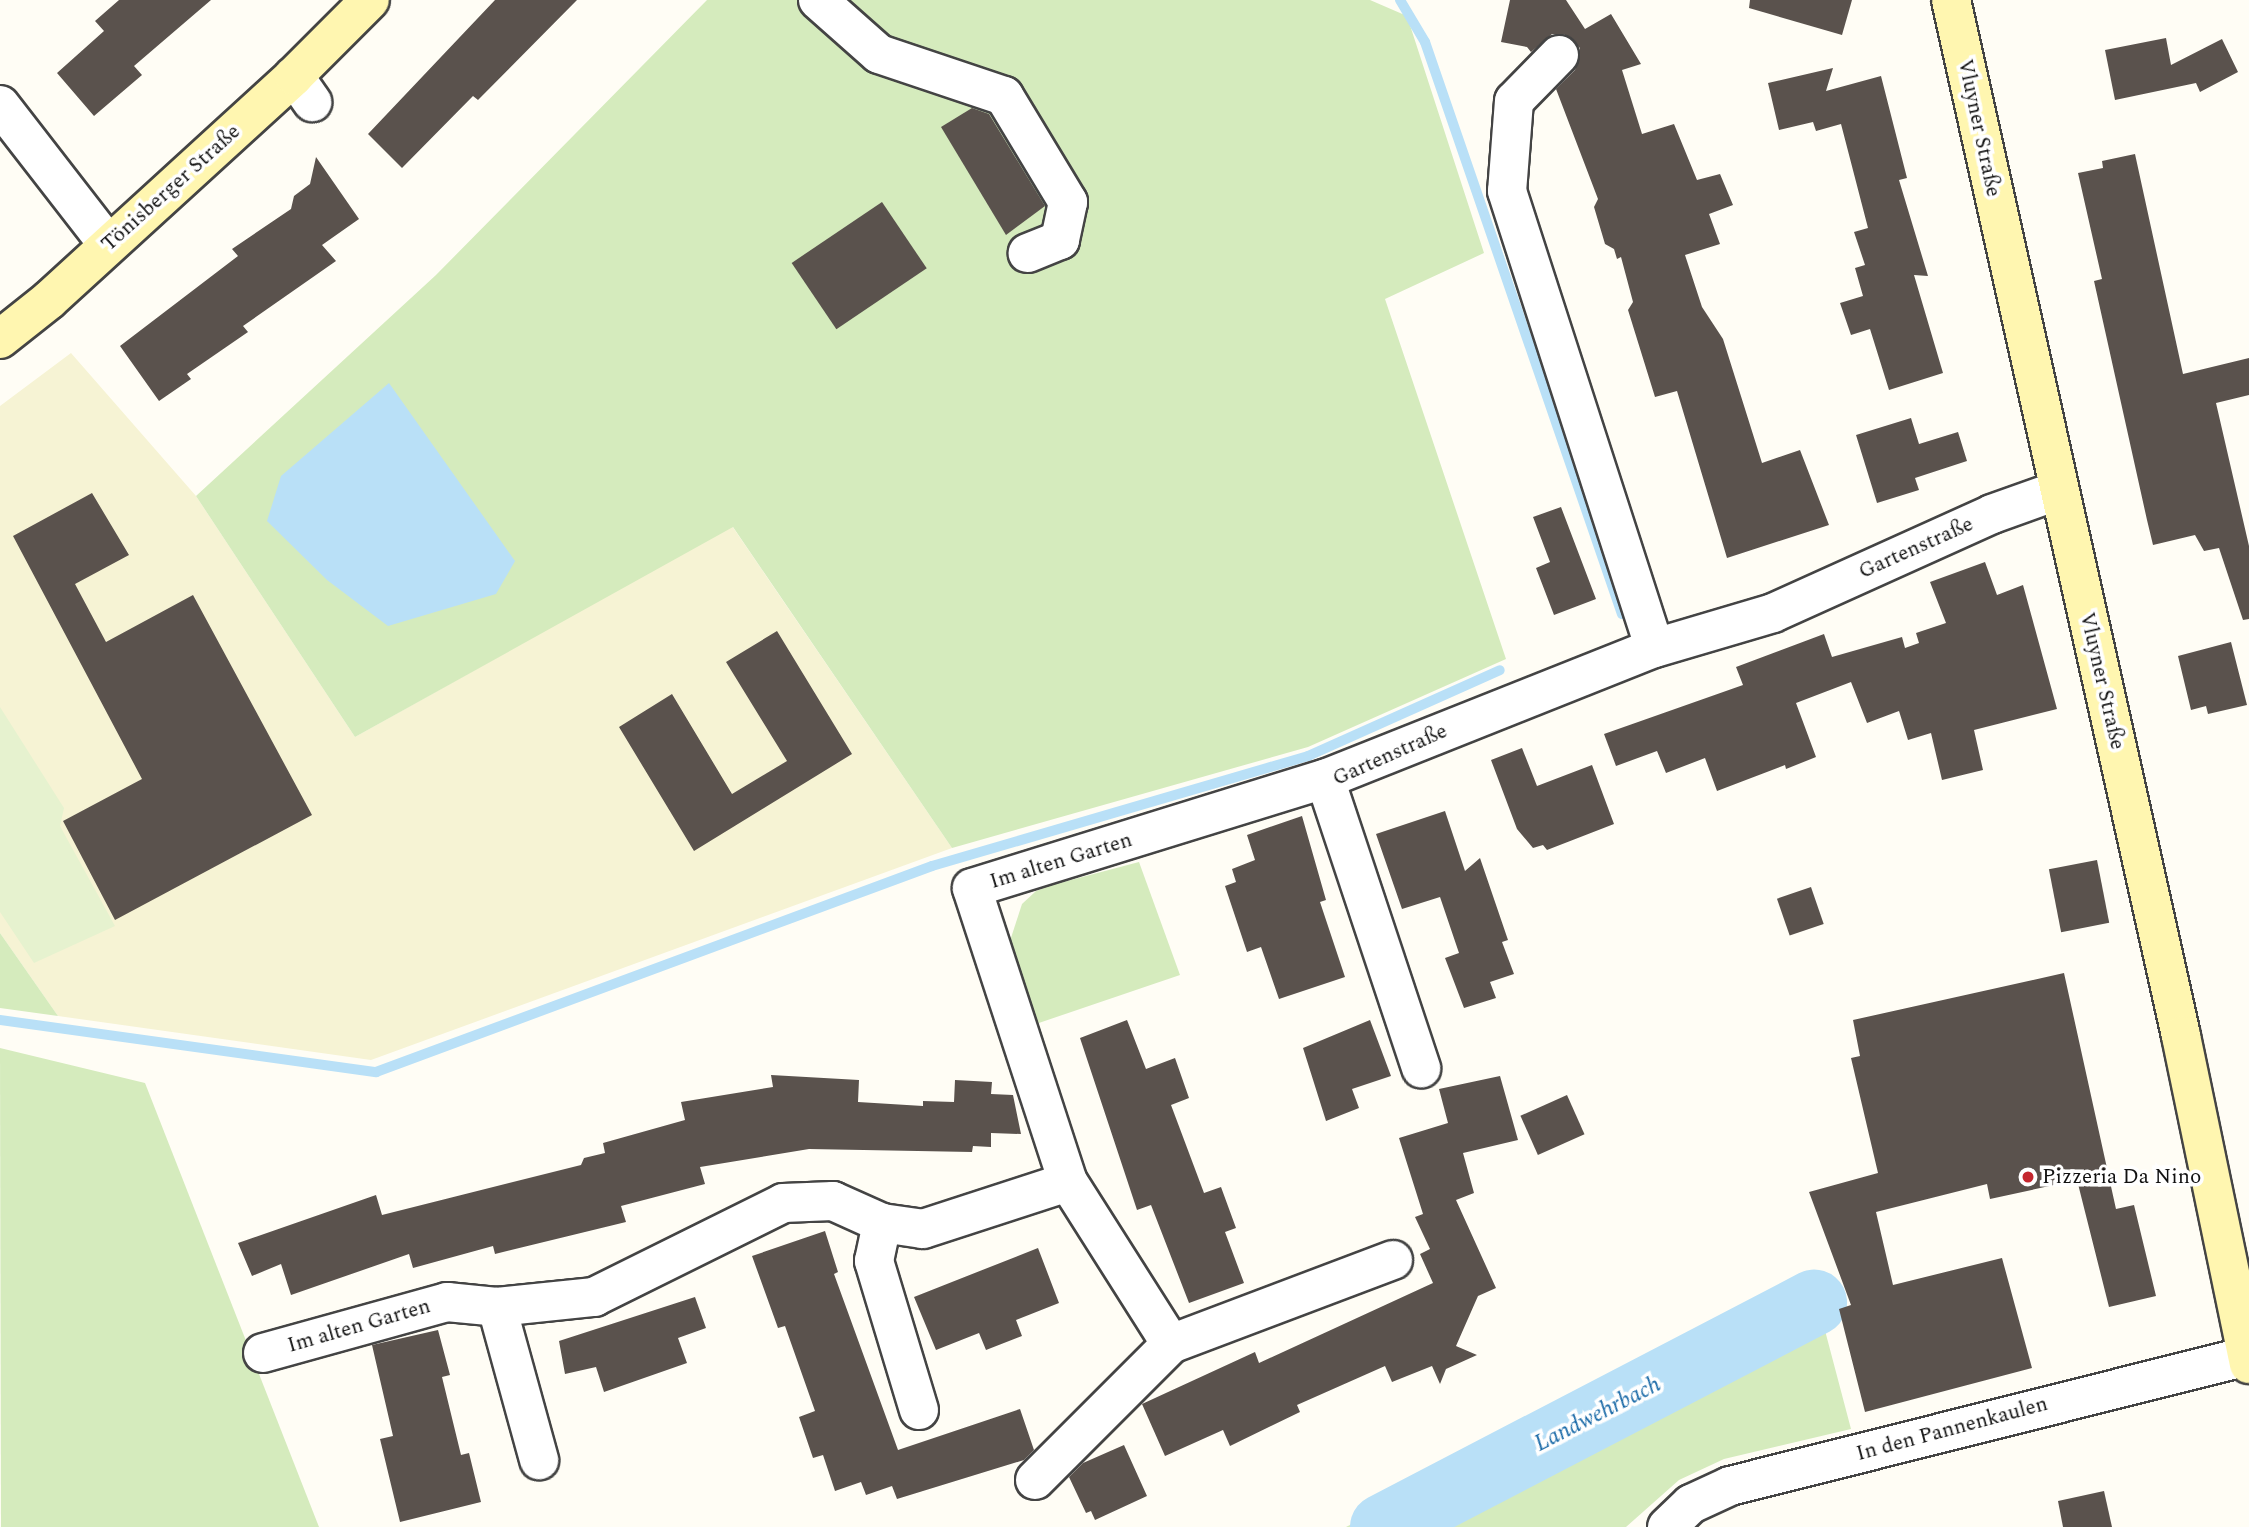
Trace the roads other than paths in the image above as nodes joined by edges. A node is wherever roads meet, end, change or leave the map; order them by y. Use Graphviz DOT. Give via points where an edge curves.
graph roads {
  1 [pos="370,0"];
  2 [pos="818,0"];
  3 [pos="1951,0"];
  4 [pos="1559,55"];
  5 [pos="0,105"];
  6 [pos="108,244"];
  7 [pos="1027,253"];
  8 [pos="0,339"];
  9 [pos="2059,490"];
  10 [pos="1655,648"];
  11 [pos="1325,779"];
  12 [pos="1421,1068"];
  13 [pos="1068,1182"];
  14 [pos="882,1223"];
  15 [pos="1393,1260"];
  16 [pos="497,1307"];
  17 [pos="1171,1344"];
  18 [pos="263,1353"];
  19 [pos="2248,1360"];
  20 [pos="919,1410"];
  21 [pos="539,1460"];
  22 [pos="1035,1480"];
  23 [pos="1667,1527"];
  1 -- 6 [label="main road, Tönisberger Straße" via="303,89"];
  2 -- 7 [label="street" via="879,54 1004,96 1068,202 1059,240"];
  3 -- 9 [label="main road, Vluyner Straße"];
  4 -- 10 [label="street" via="1514,101 1507,191"];
  5 -- 6 [label="street"];
  6 -- 8 [label="main road, Tönisberger Straße" via="50,300"];
  9 -- 10 [label="street, Gartenstraße" via="1992,514 1773,613"];
  9 -- 19 [label="main road, Vluyner Straße"];
  10 -- 11 [label="street, Gartenstraße"];
  11 -- 12 [label="street, Gartenstraße"];
  11 -- 13 [label="street, Im alten Garten" via="972,888"];
  13 -- 14 [label="street, Im alten Garten" via="923,1229"];
  13 -- 17 [label="street, Im alten Garten"];
  14 -- 16 [label="street, Im alten Garten" via="834,1201 783,1203 594,1297"];
  14 -- 20 [label="street" via="874,1261"];
  15 -- 17 [label="street"];
  16 -- 18 [label="street, Im alten Garten" via="447,1302"];
  16 -- 21 [label="street"];
  17 -- 22 [label="street"];
  19 -- 23 [label="street, In den Pannenkaulen" via="1730,1486 1691,1504"];
}
